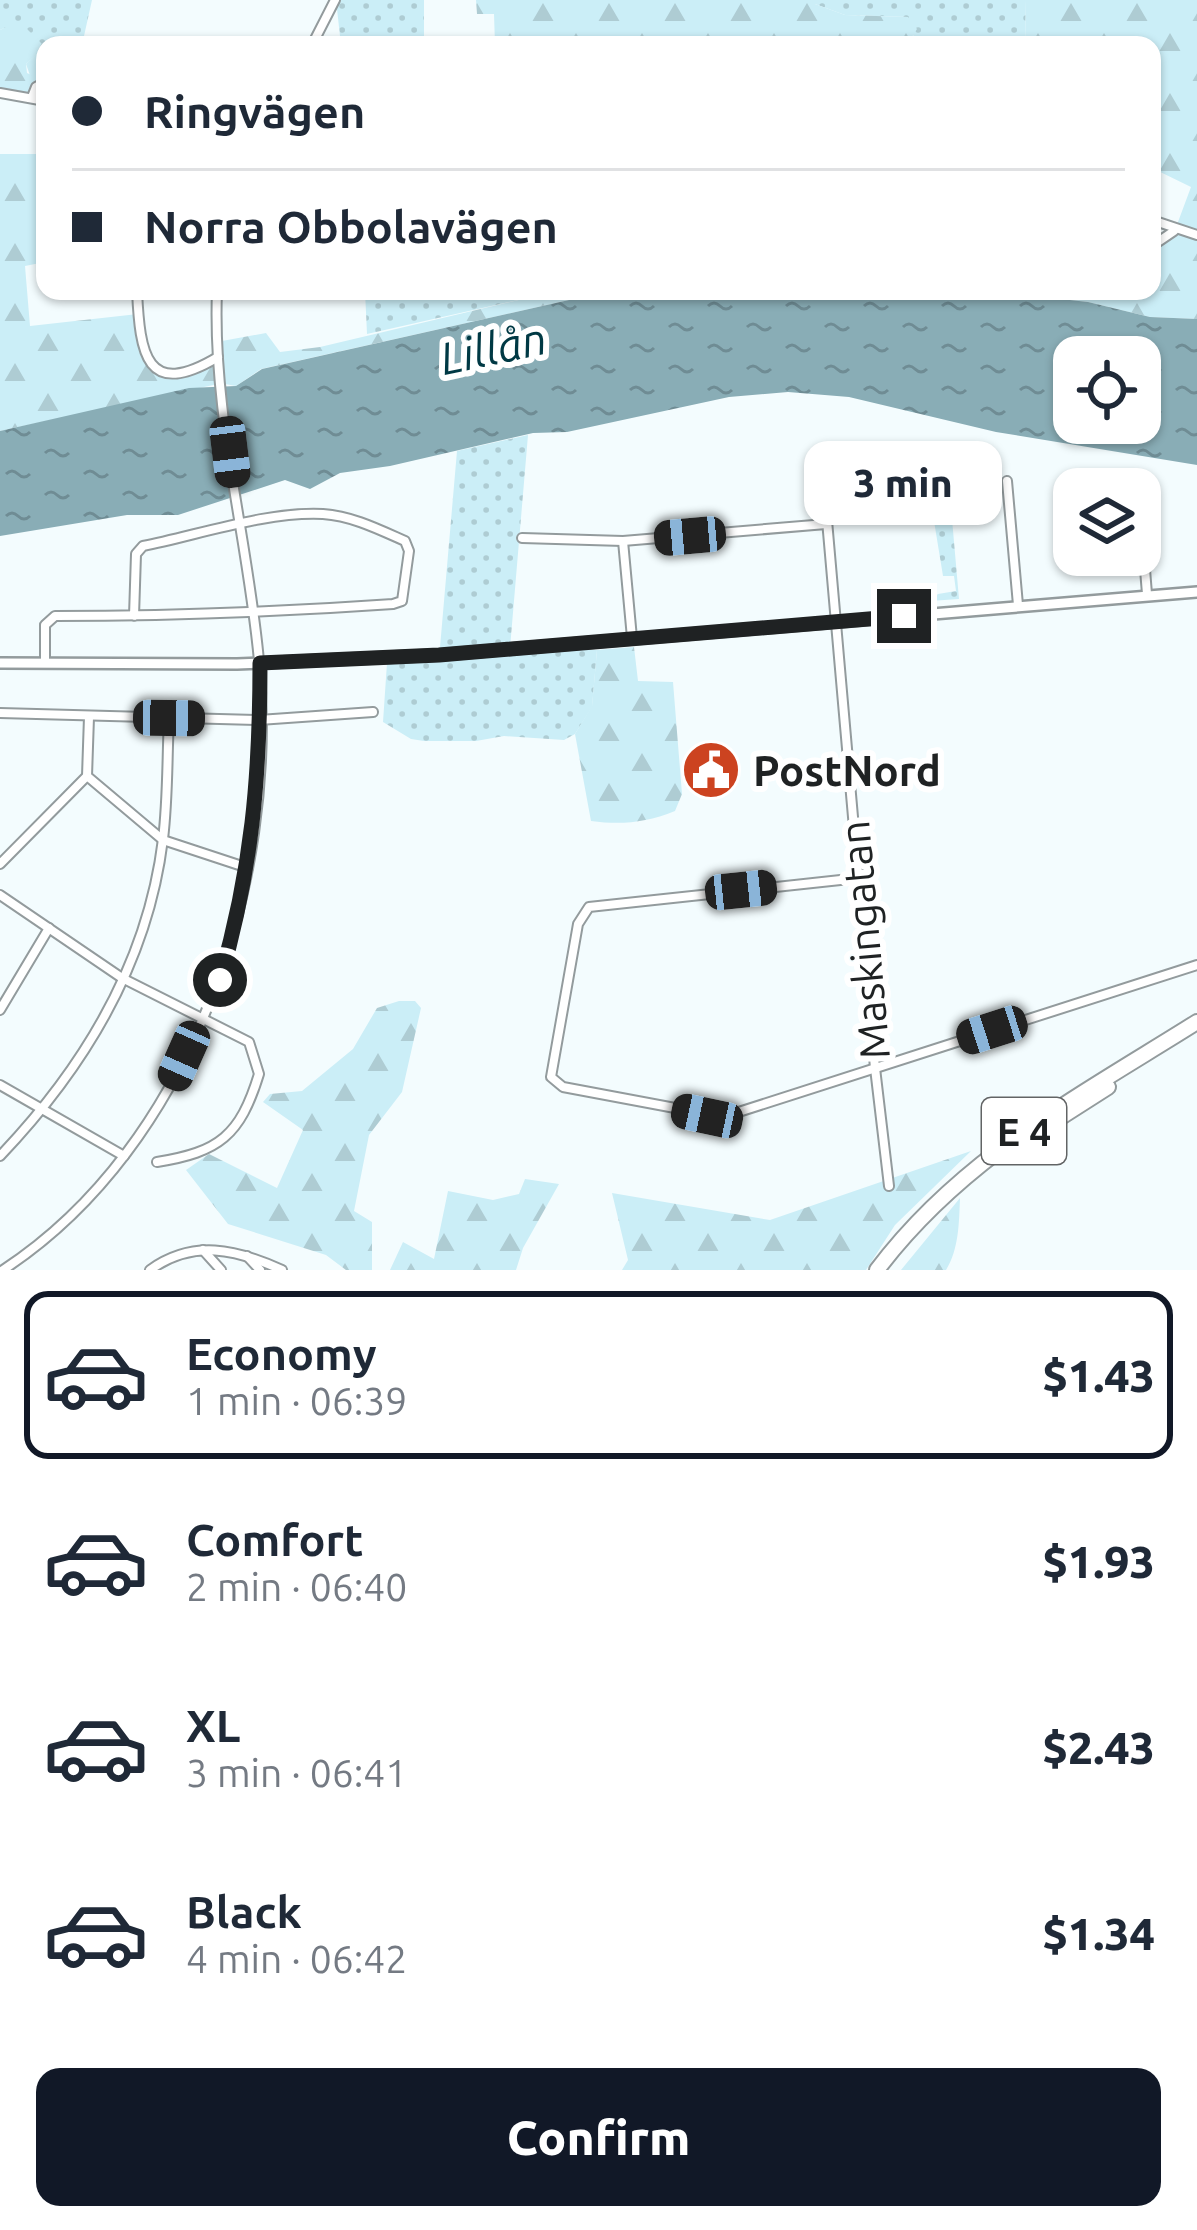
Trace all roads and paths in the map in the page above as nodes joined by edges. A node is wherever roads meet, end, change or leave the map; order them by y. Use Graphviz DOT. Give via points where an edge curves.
graph roads {
  1 [pos="335,0"];
  2 [pos="317,36"];
  3 [pos="36,87"];
  4 [pos="0,93"];
  5 [pos="32,98"];
  6 [pos="36,99"];
  7 [pos="1161,224"];
  8 [pos="1175,230"];
  9 [pos="1197,236"];
  10 [pos="1161,240"];
  11 [pos="138,300"];
  12 [pos="217,300"];
  13 [pos="219,362"];
  14 [pos="821,452"];
  15 [pos="1007,481"];
  16 [pos="826,524"];
  17 [pos="241,526"];
  18 [pos="522,538"];
  19 [pos="623,541"];
  20 [pos="1146,576"];
  21 [pos="1197,592"];
  22 [pos="1147,594"];
  23 [pos="1018,604"];
  24 [pos="251,614"];
  25 [pos="134,616"];
  26 [pos="836,622"];
  27 [pos="632,638"];
  28 [pos="45,662"];
  29 [pos="0,663"];
  30 [pos="260,663"];
  31 [pos="373,712"];
  32 [pos="0,713"];
  33 [pos="89,717"];
  34 [pos="169,718"];
  35 [pos="259,720"];
  36 [pos="86,776"];
  37 [pos="163,840"];
  38 [pos="0,864"];
  39 [pos="248,868"];
  40 [pos="859,878"];
  41 [pos="0,896"];
  42 [pos="49,928"];
  43 [pos="1197,965"];
  44 [pos="122,978"];
  45 [pos="0,1010"];
  46 [pos="202,1017"];
  47 [pos="1197,1027"];
  48 [pos="875,1068"];
  49 [pos="0,1085"];
  50 [pos="43,1111"];
  51 [pos="0,1156"];
  52 [pos="124,1156"];
  53 [pos="157,1162"];
  54 [pos="889,1186"];
  55 [pos="202,1249"];
  56 [pos="246,1255"];
  57 [pos="3,1270"];
  58 [pos="150,1270"];
  59 [pos="220,1270"];
  60 [pos="260,1270"];
  61 [pos="282,1270"];
  62 [pos="877,1270"];
  63 [pos="886,1270"];
  1 -- 2 [label="street"];
  3 -- 5 [label="street"];
  4 -- 5 [label="street"];
  5 -- 6 [label="street"];
  7 -- 8 [label="street"];
  8 -- 9 [label="street"];
  8 -- 10 [label="street"];
  11 -- 13 [label="street" via="144,358 158,372 178,376"];
  12 -- 13 [label="street"];
  13 -- 17 [label="street"];
  14 -- 16 [label="street, Maskingatan"];
  15 -- 23 [label="street"];
  16 -- 19 [label="street"];
  16 -- 26 [label="street, Maskingatan"];
  17 -- 24 [label="street"];
  17 -- 24 [label="street" via="327,514 405,541 409,551 402,601"];
  17 -- 25 [label="street" via="139,548"];
  18 -- 19 [label="street"];
  19 -- 27 [label="street"];
  20 -- 22 [label="street"];
  21 -- 22 [label="street"];
  22 -- 23 [label="street"];
  23 -- 26 [label="street"];
  24 -- 25 [label="street"];
  24 -- 30 [label="street"];
  25 -- 28 [label="street" via="51,617"];
  26 -- 27 [label="street"];
  26 -- 40 [label="street, Maskingatan"];
  27 -- 30 [label="street"];
  28 -- 29 [label="street"];
  28 -- 30 [label="street"];
  30 -- 35 [label="street"];
  31 -- 35 [label="street"];
  32 -- 33 [label="street"];
  33 -- 34 [label="street"];
  33 -- 36 [label="street"];
  34 -- 35 [label="street"];
  34 -- 37 [label="street"];
  35 -- 39 [label="street"];
  36 -- 37 [label="street"];
  36 -- 38 [label="street"];
  37 -- 39 [label="street"];
  37 -- 44 [label="street"];
  39 -- 46 [label="street" via="220,980"];
  40 -- 48 [label="street, Maskingatan"];
  40 -- 48 [label="street" via="589,908 578,924 551,1077 563,1087 723,1117"];
  41 -- 42 [label="street"];
  42 -- 44 [label="street"];
  42 -- 45 [label="street"];
  43 -- 48 [label="street"];
  44 -- 46 [label="street"];
  44 -- 50 [label="street" via="111,1009"];
  46 -- 52 [label="street" via="166,1095"];
  46 -- 53 [label="street" via="249,1042 259,1074 233,1129 210,1150"];
  47 -- 62 [label="highway, E 4" via="977,1165"];
  47 -- 63 [label="highway, E 4" via="972,1179"];
  48 -- 54 [label="street, Maskingatan"];
  49 -- 50 [label="street"];
  50 -- 51 [label="street"];
  50 -- 52 [label="street"];
  52 -- 57 [label="street"];
  55 -- 56 [label="street"];
  55 -- 58 [label="street"];
  55 -- 59 [label="street"];
  56 -- 60 [label="street"];
  56 -- 61 [label="street"];
}
